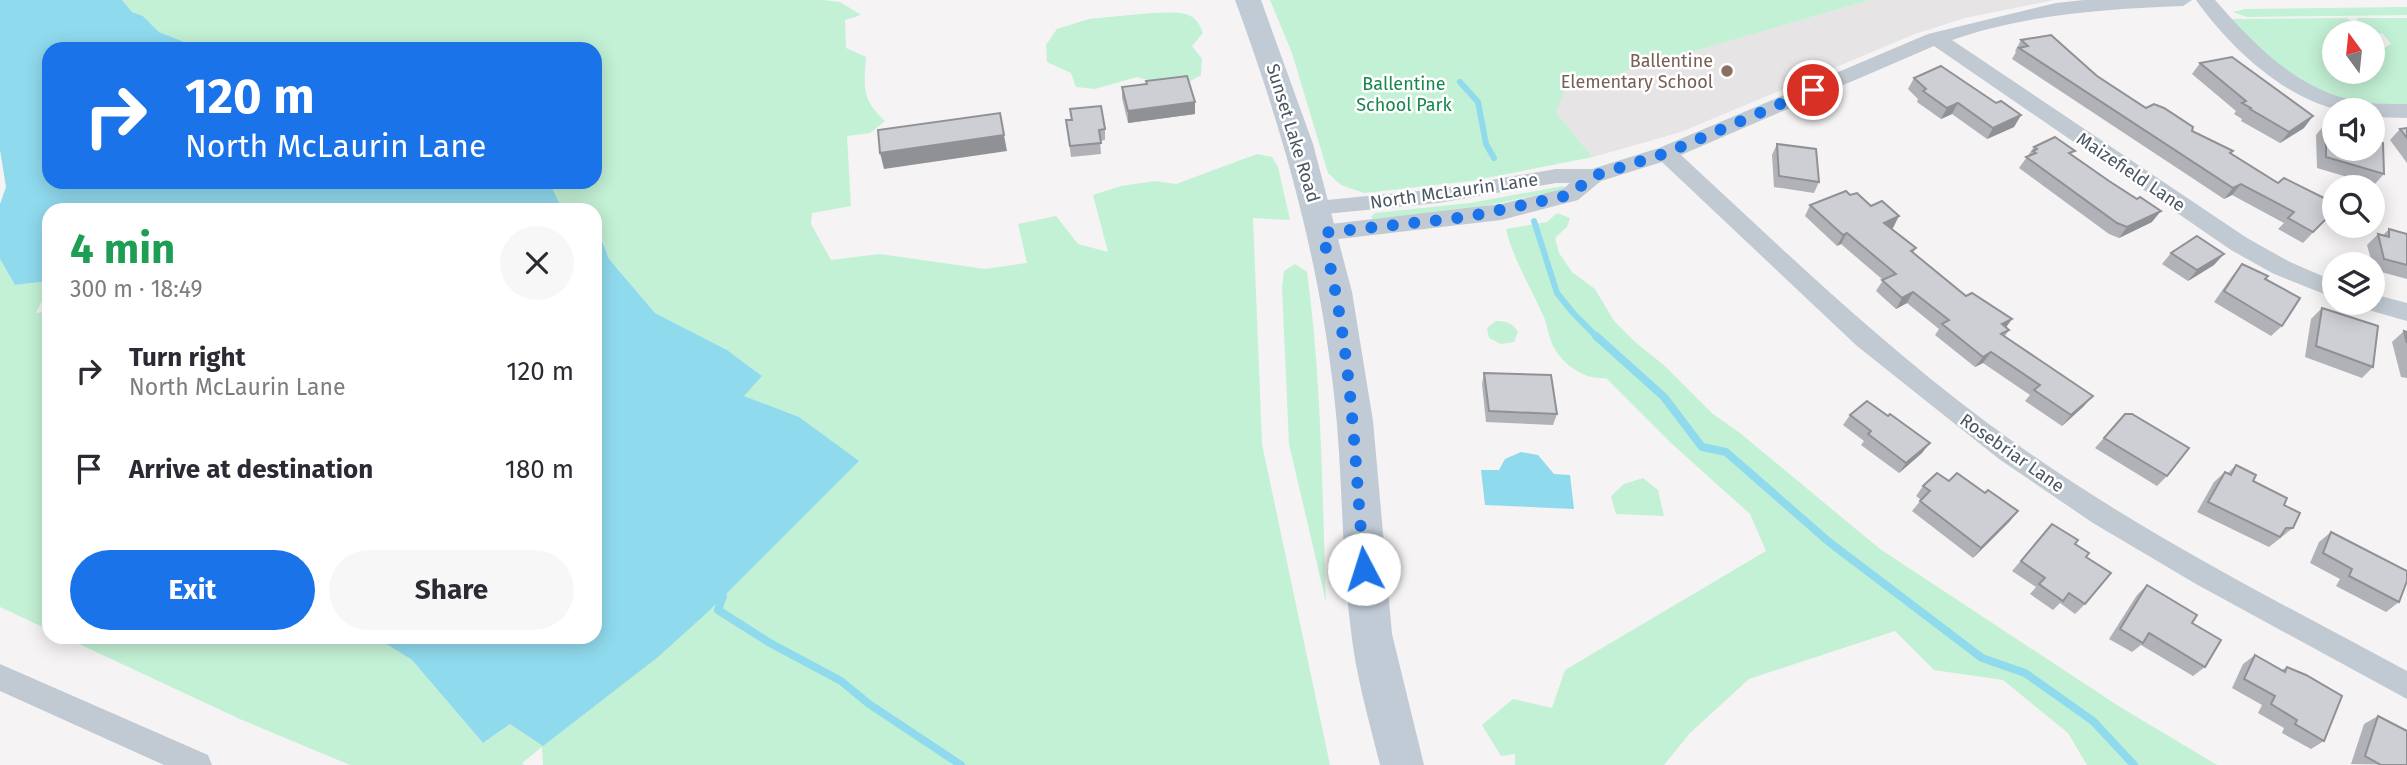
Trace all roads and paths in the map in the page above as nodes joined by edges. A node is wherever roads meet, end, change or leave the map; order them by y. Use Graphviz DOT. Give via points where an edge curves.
graph roads {
  1 [pos="1248,0"];
  2 [pos="2183,0"];
  3 [pos="2205,0"];
  4 [pos="1935,38"];
  5 [pos="2326,98"];
  6 [pos="2385,110"];
  7 [pos="2407,111"];
  8 [pos="1666,153"];
  9 [pos="1319,220"];
  10 [pos="2322,285"];
  11 [pos="2385,306"];
  12 [pos="2407,312"];
  13 [pos="0,677"];
  14 [pos="2407,686"];
  15 [pos="197,765"];
  16 [pos="1402,765"];
  1 -- 9 [label="main road, Sunset Lake Road" via="1282,90"];
  2 -- 4 [label="street, North McLaurin Lane" via="2056,9"];
  3 -- 5 [label="street" via="2258,59 2289,82"];
  4 -- 8 [label="street, North McLaurin Lane"];
  4 -- 10 [label="street, Maizefield Lane" via="2239,244"];
  6 -- 7 [label="street"];
  8 -- 9 [label="street, North McLaurin Lane" via="1593,176 1570,195 1501,212"];
  8 -- 14 [label="street, Rosebriar Lane" via="1865,340 2008,452 2102,515 2206,576"];
  9 -- 16 [label="main road, Sunset Lake Road" via="1352,396 1369,618"];
  11 -- 12 [label="street"];
  13 -- 15 [label="street"];
}
